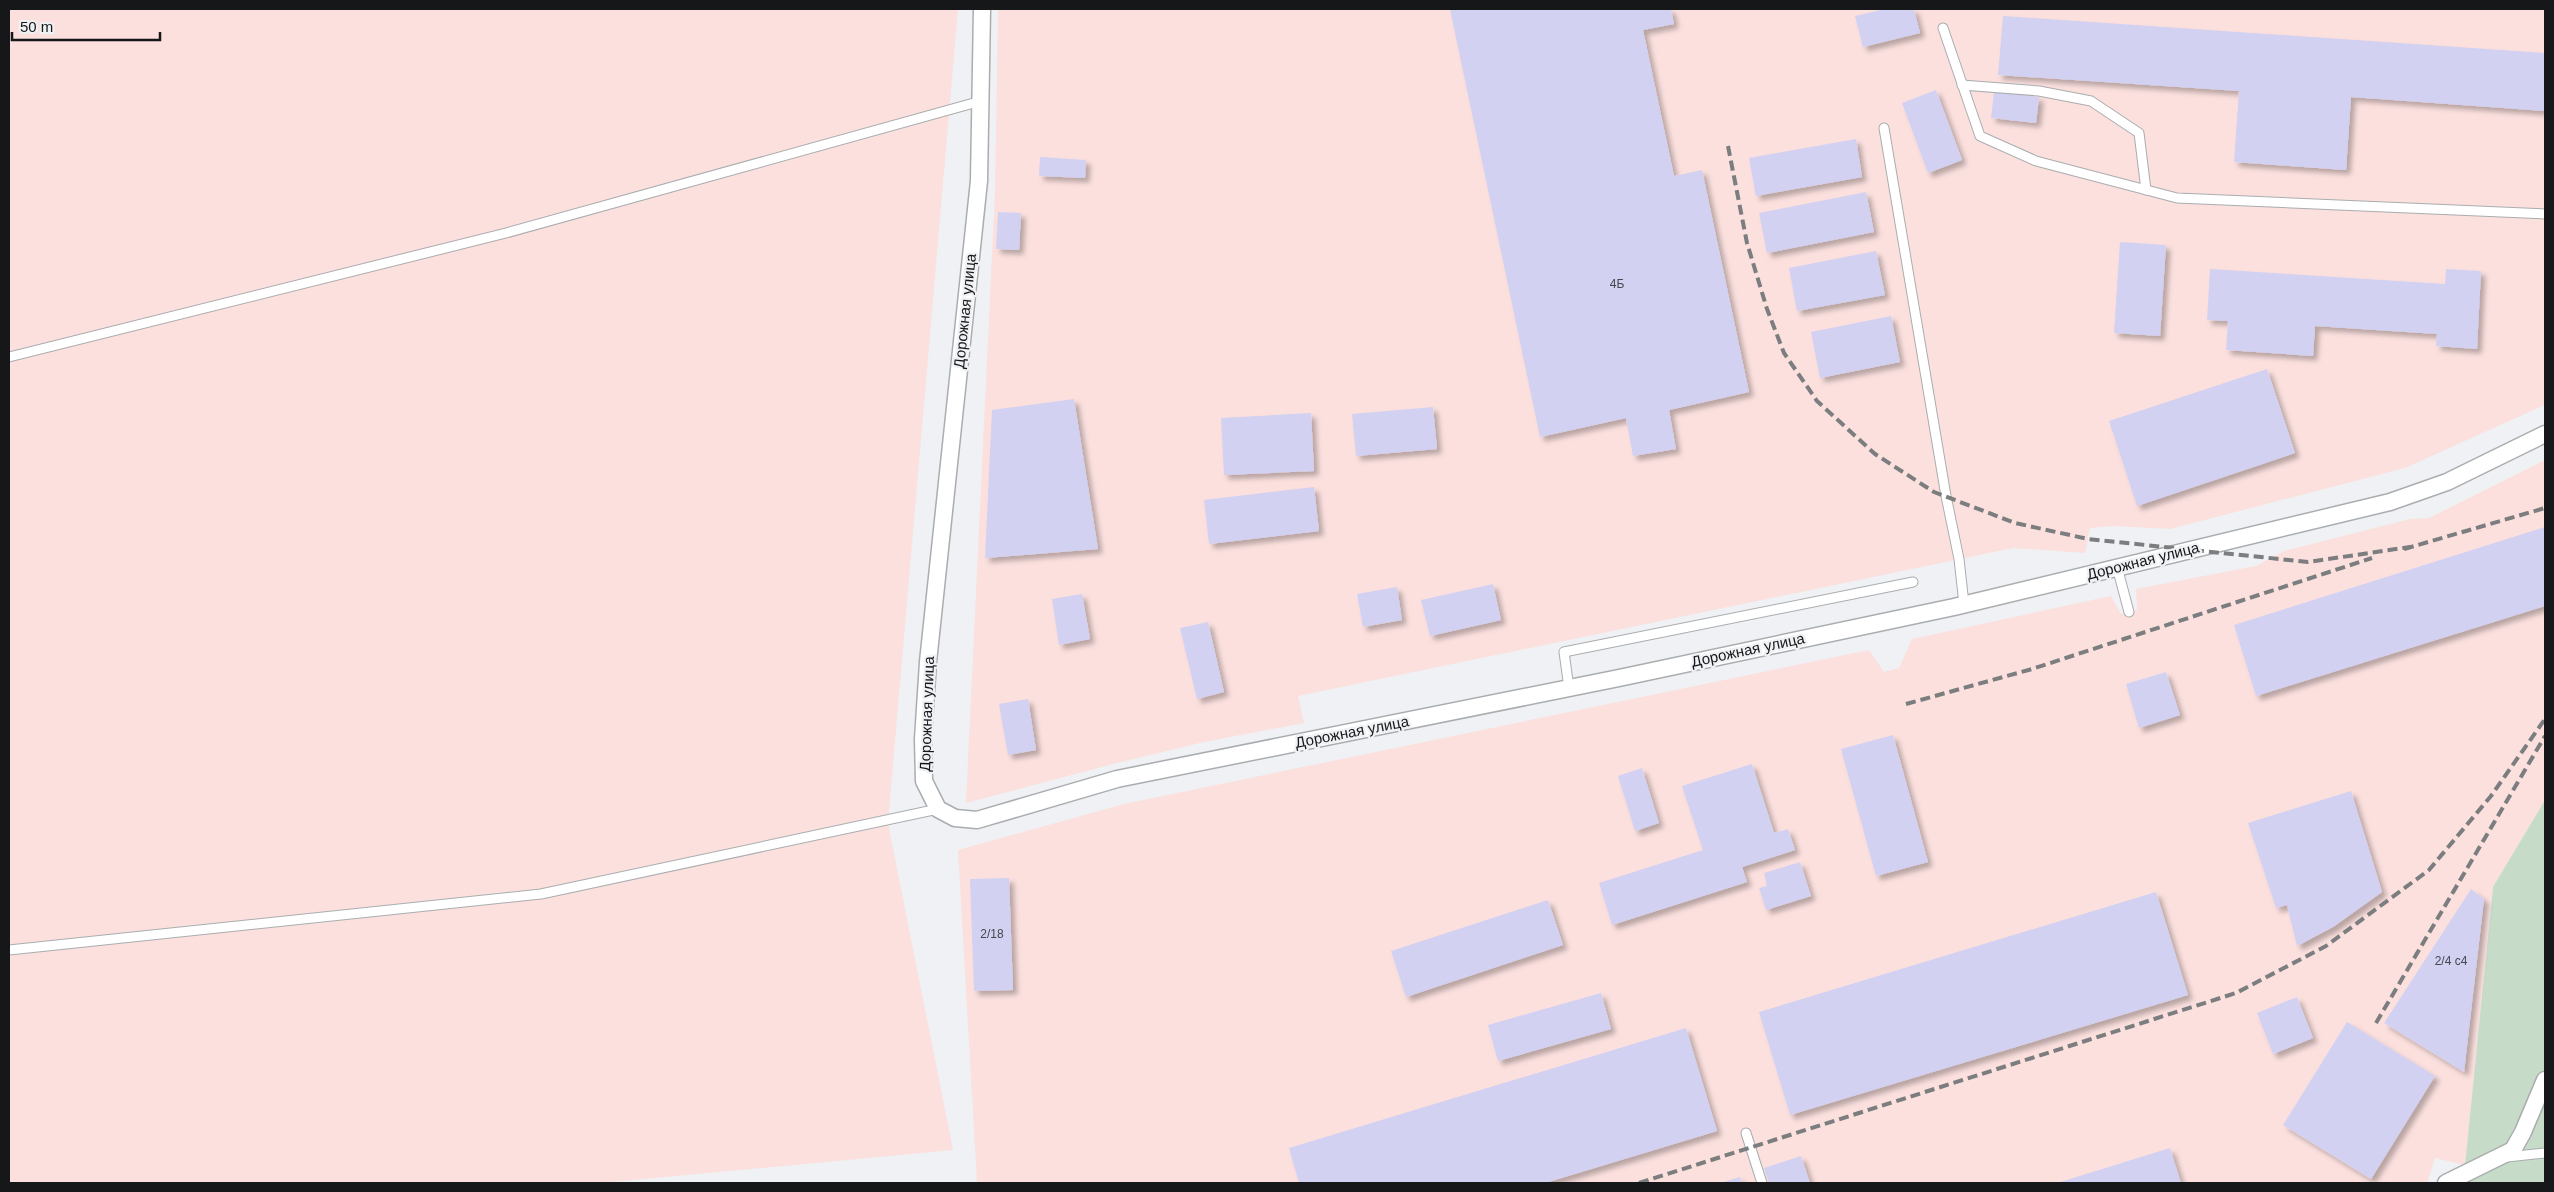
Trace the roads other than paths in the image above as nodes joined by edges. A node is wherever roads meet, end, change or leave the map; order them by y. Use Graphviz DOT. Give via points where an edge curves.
graph roads {
  1 [pos="982,9"];
  2 [pos="1943,28"];
  3 [pos="1962,85"];
  4 [pos="980,101"];
  5 [pos="1884,128"];
  6 [pos="2146,190"];
  7 [pos="2545,214"];
  8 [pos="9,357"];
  9 [pos="2545,434"];
  10 [pos="2116,567"];
  11 [pos="1913,582"];
  12 [pos="1964,604"];
  13 [pos="2129,612"];
  14 [pos="1569,688"];
  15 [pos="938,809"];
  16 [pos="9,950"];
  17 [pos="2545,1080"];
  18 [pos="1746,1132"];
  19 [pos="2545,1153"];
  20 [pos="2497,1158"];
  21 [pos="1762,1183"];
  22 [pos="2446,1183"];
  1 -- 4 [label="street, Дорожная улица"];
  2 -- 3 [label="lane"];
  3 -- 6 [label="lane" via="1980,136 2036,160"];
  3 -- 6 [label="lane" via="2040,91 2091,102 2140,133"];
  4 -- 8 [label="lane" via="506,233"];
  4 -- 15 [label="street, Дорожная улица" via="979,181 928,662 923,739 924,781"];
  5 -- 12 [label="lane" via="1959,559"];
  6 -- 7 [label="lane" via="2177,198"];
  9 -- 10 [label="street, Дорожная улица" via="2447,482 2390,502"];
  10 -- 12 [label="street, Дорожная улица"];
  10 -- 13 [label="lane"];
  11 -- 14 [label="lane" via="1564,652"];
  12 -- 14 [label="street, Дорожная улица"];
  14 -- 15 [label="street, Дорожная улица" via="1117,779 977,820 955,818"];
  15 -- 16 [label="lane" via="541,894"];
  17 -- 20 [label="street" via="2513,1150"];
  18 -- 21 [label="lane"];
  19 -- 20 [label="lane"];
  20 -- 22 [label="street"];
}
